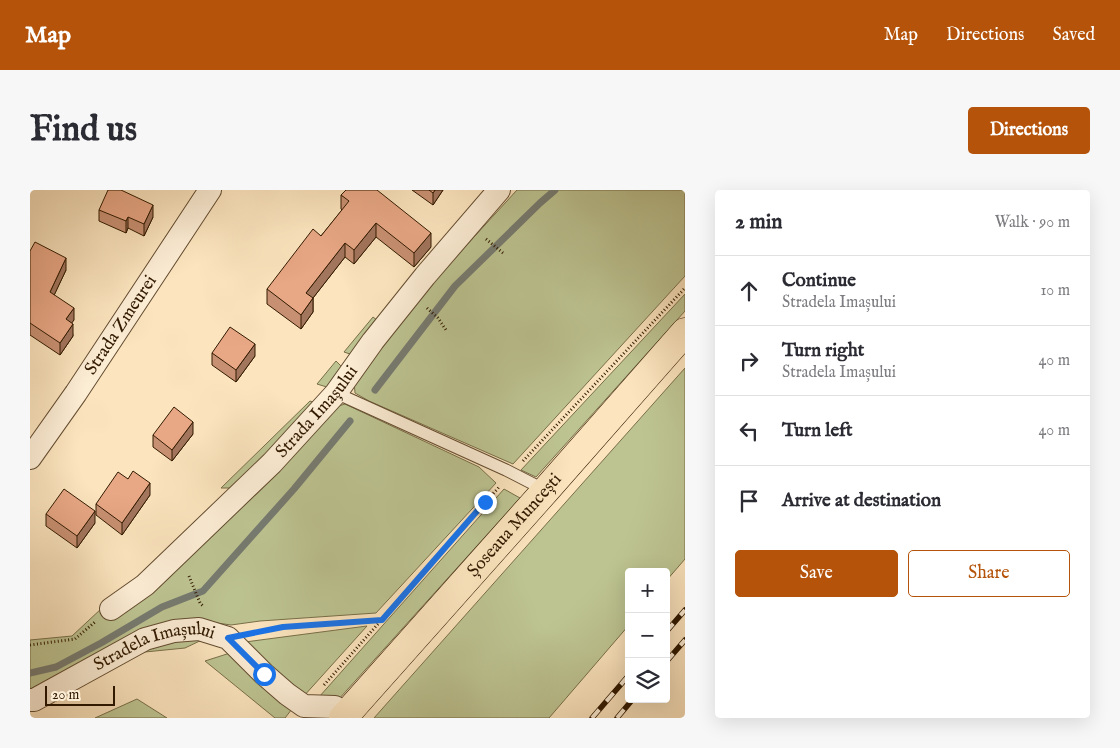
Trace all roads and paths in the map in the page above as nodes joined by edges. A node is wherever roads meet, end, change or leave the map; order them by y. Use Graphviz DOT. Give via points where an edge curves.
graph roads {
  1 [pos="210,190"];
  2 [pos="499,190"];
  3 [pos="484,237"];
  4 [pos="503,253"];
  5 [pos="685,288"];
  6 [pos="422,304"];
  7 [pos="446,330"];
  8 [pos="685,332"];
  9 [pos="336,393"];
  10 [pos="30,458"];
  11 [pos="512,473"];
  12 [pos="546,490"];
  13 [pos="190,579"];
  14 [pos="200,602"];
  15 [pos="111,609"];
  16 [pos="382,620"];
  17 [pos="228,638"];
  18 [pos="30,645"];
  19 [pos="31,701"];
  20 [pos="304,706"];
  21 [pos="345,716"];
  1 -- 10 [label="street, Strada Zmeurei"];
  2 -- 9 [label="street, Strada Imașului" via="425,276"];
  3 -- 4 [label="path"];
  5 -- 11 [label="path"];
  6 -- 7 [label="path"];
  8 -- 12 [label="main road, Șoseaua Muncești"];
  9 -- 11 [label="lane"];
  9 -- 15 [label="street, Strada Imașului" via="272,463 145,585"];
  11 -- 12 [label="lane"];
  11 -- 16 [label="path"];
  12 -- 21 [label="main road, Șoseaua Muncești"];
  13 -- 14 [label="path"];
  15 -- 18 [label="path" via="74,640"];
  16 -- 17 [label="path, Stradela Imașului" via="283,627"];
  16 -- 20 [label="path"];
  17 -- 19 [label="street, Stradela Imașului" via="199,629 174,631 145,639"];
  17 -- 20 [label="street, Stradela Imașului" via="264,674"];
  20 -- 21 [label="street" via="335,706"];
}
